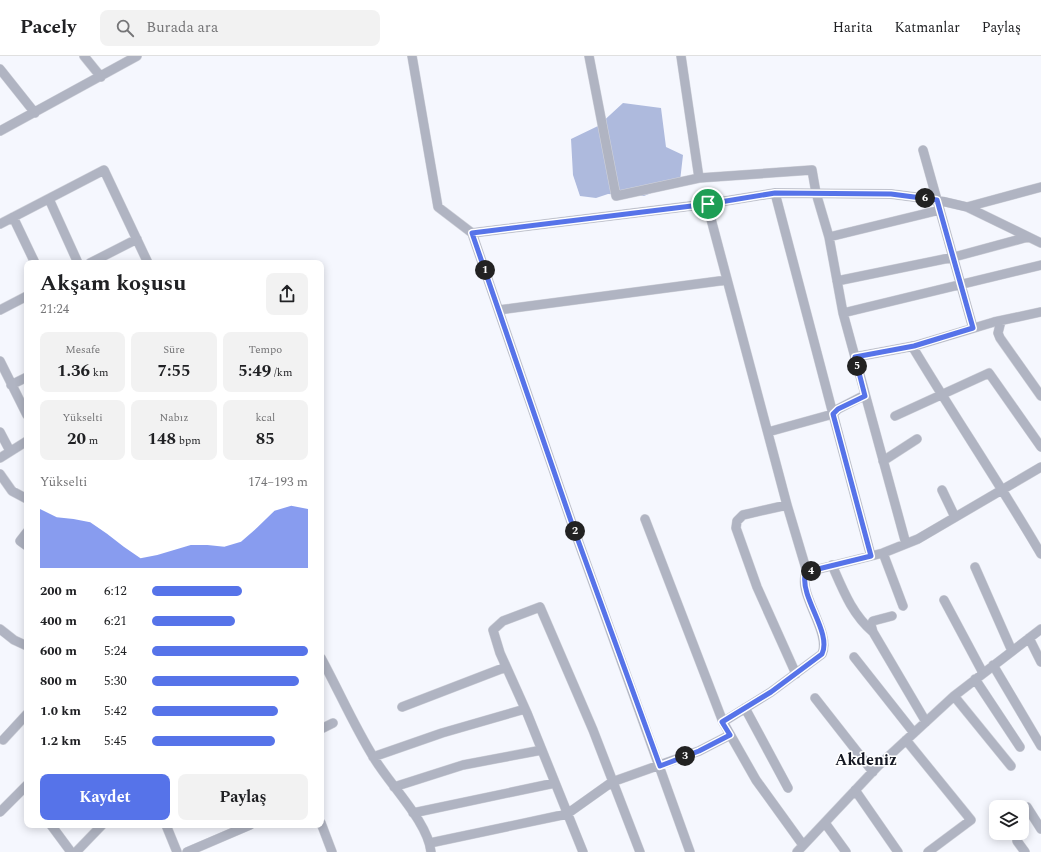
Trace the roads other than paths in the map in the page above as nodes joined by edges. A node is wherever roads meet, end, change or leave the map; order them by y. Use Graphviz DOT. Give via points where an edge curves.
graph roads {
  1 [pos="84,56"];
  2 [pos="137,56"];
  3 [pos="412,56"];
  4 [pos="589,56"];
  5 [pos="681,56"];
  6 [pos="0,69"];
  7 [pos="100,76"];
  8 [pos="35,113"];
  9 [pos="0,131"];
  10 [pos="923,150"];
  11 [pos="700,178"];
  12 [pos="1041,187"];
  13 [pos="775,193"];
  14 [pos="816,193"];
  15 [pos="49,199"];
  16 [pos="937,200"];
  17 [pos="708,204"];
  18 [pos="967,207"];
  19 [pos="940,210"];
  20 [pos="13,218"];
  21 [pos="0,224"];
  22 [pos="472,233"];
  23 [pos="829,237"];
  24 [pos="1028,237"];
  25 [pos="137,239"];
  26 [pos="1041,243"];
  27 [pos="954,257"];
  28 [pos="34,260"];
  29 [pos="77,260"];
  30 [pos="96,260"];
  31 [pos="147,260"];
  32 [pos="1041,265"];
  33 [pos="727,280"];
  34 [pos="837,281"];
  35 [pos="962,285"];
  36 [pos="24,298"];
  37 [pos="0,310"];
  38 [pos="499,310"];
  39 [pos="1041,312"];
  40 [pos="843,313"];
  41 [pos="1001,321"];
  42 [pos="973,328"];
  43 [pos="912,346"];
  44 [pos="855,357"];
  45 [pos="0,361"];
  46 [pos="24,378"];
  47 [pos="11,384"];
  48 [pos="941,394"];
  49 [pos="865,396"];
  50 [pos="1041,396"];
  51 [pos="24,409"];
  52 [pos="833,414"];
  53 [pos="895,416"];
  54 [pos="0,432"];
  55 [pos="768,432"];
  56 [pos="917,439"];
  57 [pos="24,443"];
  58 [pos="1041,447"];
  59 [pos="10,451"];
  60 [pos="0,458"];
  61 [pos="883,461"];
  62 [pos="1041,467"];
  63 [pos="0,474"];
  64 [pos="1003,489"];
  65 [pos="942,490"];
  66 [pos="24,497"];
  67 [pos="786,504"];
  68 [pos="955,517"];
  69 [pos="645,519"];
  70 [pos="24,536"];
  71 [pos="24,544"];
  72 [pos="906,544"];
  73 [pos="883,553"];
  74 [pos="1041,554"];
  75 [pos="871,556"];
  76 [pos="832,565"];
  77 [pos="975,568"];
  78 [pos="807,572"];
  79 [pos="944,600"];
  80 [pos="903,606"];
  81 [pos="892,616"];
  82 [pos="1041,629"];
  83 [pos="0,630"];
  84 [pos="873,632"];
  85 [pos="1029,638"];
  86 [pos="24,645"];
  87 [pos="1012,651"];
  88 [pos="854,657"];
  89 [pos="1041,662"];
  90 [pos="324,665"];
  91 [pos="993,666"];
  92 [pos="506,667"];
  93 [pos="983,673"];
  94 [pos="796,674"];
  95 [pos="975,679"];
  96 [pos="954,696"];
  97 [pos="816,698"];
  98 [pos="402,707"];
  99 [pos="745,708"];
  100 [pos="525,709"];
  101 [pos="24,717"];
  102 [pos="722,722"];
  103 [pos="926,722"];
  104 [pos="333,723"];
  105 [pos="324,728"];
  106 [pos="914,733"];
  107 [pos="730,735"];
  108 [pos="3,740"];
  109 [pos="906,740"];
  110 [pos="1041,746"];
  111 [pos="1020,747"];
  112 [pos="542,750"];
  113 [pos="373,757"];
  114 [pos="660,766"];
  115 [pos="1011,766"];
  116 [pos="873,772"];
  117 [pos="612,782"];
  118 [pos="556,783"];
  119 [pos="394,786"];
  120 [pos="788,788"];
  121 [pos="855,790"];
  122 [pos="24,791"];
  123 [pos="1029,810"];
  124 [pos="0,812"];
  125 [pos="413,813"];
  126 [pos="567,814"];
  127 [pos="825,823"];
  128 [pos="53,828"];
  129 [pos="99,828"];
  130 [pos="167,828"];
  131 [pos="243,828"];
  132 [pos="323,828"];
  133 [pos="1041,830"];
  134 [pos="1017,840"];
  135 [pos="431,847"];
  136 [pos="800,849"];
  137 [pos="71,852"];
  138 [pos="76,852"];
  139 [pos="177,852"];
  140 [pos="187,852"];
  141 [pos="332,852"];
  142 [pos="583,852"];
  143 [pos="640,852"];
  144 [pos="690,852"];
  145 [pos="846,852"];
  146 [pos="898,852"];
  147 [pos="928,852"];
  148 [pos="1026,852"];
  1 -- 7 [label="street"];
  2 -- 7 [label="street"];
  3 -- 22 [label="street" via="438,207"];
  4 -- 11 [label="street" via="616,196"];
  5 -- 11 [label="street"];
  6 -- 8 [label="street"];
  7 -- 8 [label="street"];
  8 -- 9 [label="street"];
  10 -- 16 [label="street"];
  11 -- 14 [label="street" via="812,170"];
  12 -- 18 [label="street"];
  13 -- 14 [label="street"];
  13 -- 17 [label="street"];
  13 -- 52 [label="street"];
  14 -- 16 [label="street" via="891,194"];
  14 -- 23 [label="street"];
  15 -- 20 [label="street"];
  15 -- 25 [label="street" via="104,170"];
  15 -- 29 [label="street"];
  16 -- 18 [label="street"];
  16 -- 19 [label="street"];
  17 -- 22 [label="street"];
  17 -- 33 [label="street"];
  18 -- 24 [label="street"];
  19 -- 23 [label="street"];
  19 -- 27 [label="street"];
  20 -- 21 [label="street"];
  20 -- 28 [label="street"];
  22 -- 38 [label="street"];
  23 -- 34 [label="street"];
  24 -- 26 [label="street"];
  24 -- 27 [label="street"];
  25 -- 30 [label="street"];
  25 -- 31 [label="street"];
  27 -- 34 [label="street"];
  27 -- 35 [label="street"];
  32 -- 35 [label="street"];
  33 -- 38 [label="street"];
  33 -- 55 [label="street"];
  34 -- 40 [label="street"];
  35 -- 40 [label="street"];
  35 -- 42 [label="street"];
  36 -- 37 [label="street"];
  38 -- 114 [label="street" via="574,529"];
  39 -- 41 [label="street"];
  40 -- 44 [label="street"];
  41 -- 42 [label="street"];
  41 -- 50 [label="street" via="998,333 1000,338"];
  42 -- 43 [label="street"];
  43 -- 44 [label="street"];
  43 -- 48 [label="street"];
  44 -- 49 [label="street"];
  45 -- 47 [label="street"];
  46 -- 47 [label="street"];
  47 -- 51 [label="street"];
  48 -- 53 [label="street"];
  48 -- 58 [label="street" via="989,372"];
  48 -- 64 [label="street"];
  49 -- 52 [label="street"];
  49 -- 61 [label="street"];
  52 -- 55 [label="street"];
  52 -- 75 [label="street"];
  54 -- 59 [label="street"];
  55 -- 67 [label="street"];
  56 -- 61 [label="street"];
  57 -- 59 [label="street"];
  59 -- 60 [label="street"];
  61 -- 72 [label="street"];
  62 -- 64 [label="street"];
  63 -- 66 [label="street" via="12,491"];
  64 -- 68 [label="street"];
  64 -- 74 [label="street"];
  65 -- 68 [label="street"];
  67 -- 78 [label="street"];
  67 -- 94 [label="street" via="743,515 737,521 736,528 757,587"];
  68 -- 72 [label="street"];
  69 -- 102 [label="street"];
  70 -- 71 [label="street" via="20,541"];
  72 -- 73 [label="street"];
  73 -- 75 [label="street"];
  73 -- 80 [label="street"];
  75 -- 76 [label="street"];
  76 -- 78 [label="street"];
  76 -- 84 [label="street" via="847,599 862,622"];
  77 -- 87 [label="street"];
  78 -- 94 [label="street" via="804,578 807,592 824,640 824,649 822,654"];
  79 -- 93 [label="street"];
  81 -- 84 [label="street" via="873,621"];
  82 -- 85 [label="street"];
  83 -- 86 [label="street"];
  84 -- 103 [label="street"];
  85 -- 87 [label="street"];
  85 -- 89 [label="street"];
  87 -- 91 [label="street"];
  88 -- 106 [label="street"];
  90 -- 113 [label="street"];
  91 -- 93 [label="street"];
  91 -- 110 [label="street"];
  92 -- 98 [label="street"];
  92 -- 100 [label="street"];
  92 -- 117 [label="street" via="494,630 503,621 540,607 593,730"];
  93 -- 95 [label="street"];
  94 -- 99 [label="street"];
  95 -- 96 [label="street"];
  95 -- 111 [label="street"];
  96 -- 103 [label="street"];
  96 -- 115 [label="street"];
  97 -- 116 [label="street"];
  99 -- 102 [label="street"];
  99 -- 120 [label="street"];
  100 -- 112 [label="street"];
  100 -- 113 [label="street" via="442,733"];
  101 -- 108 [label="street"];
  102 -- 107 [label="street"];
  103 -- 106 [label="street"];
  104 -- 105 [label="street"];
  106 -- 109 [label="street"];
  107 -- 114 [label="street" via="699,751"];
  107 -- 136 [label="street"];
  109 -- 116 [label="street"];
  109 -- 147 [label="street" via="971,820"];
  112 -- 118 [label="street"];
  112 -- 119 [label="street" via="463,765"];
  113 -- 119 [label="street"];
  114 -- 117 [label="street"];
  114 -- 144 [label="street"];
  116 -- 121 [label="street"];
  117 -- 126 [label="street"];
  117 -- 143 [label="street"];
  118 -- 125 [label="street"];
  118 -- 126 [label="street"];
  119 -- 125 [label="street"];
  121 -- 127 [label="street"];
  121 -- 146 [label="street"];
  122 -- 124 [label="street"];
  123 -- 133 [label="street"];
  125 -- 135 [label="street"];
  126 -- 135 [label="street"];
  126 -- 142 [label="street"];
  127 -- 136 [label="street"];
  127 -- 145 [label="street"];
  128 -- 137 [label="street"];
  129 -- 138 [label="street"];
  130 -- 139 [label="street"];
  131 -- 140 [label="street"];
  132 -- 141 [label="street"];
  134 -- 148 [label="street"];
}
